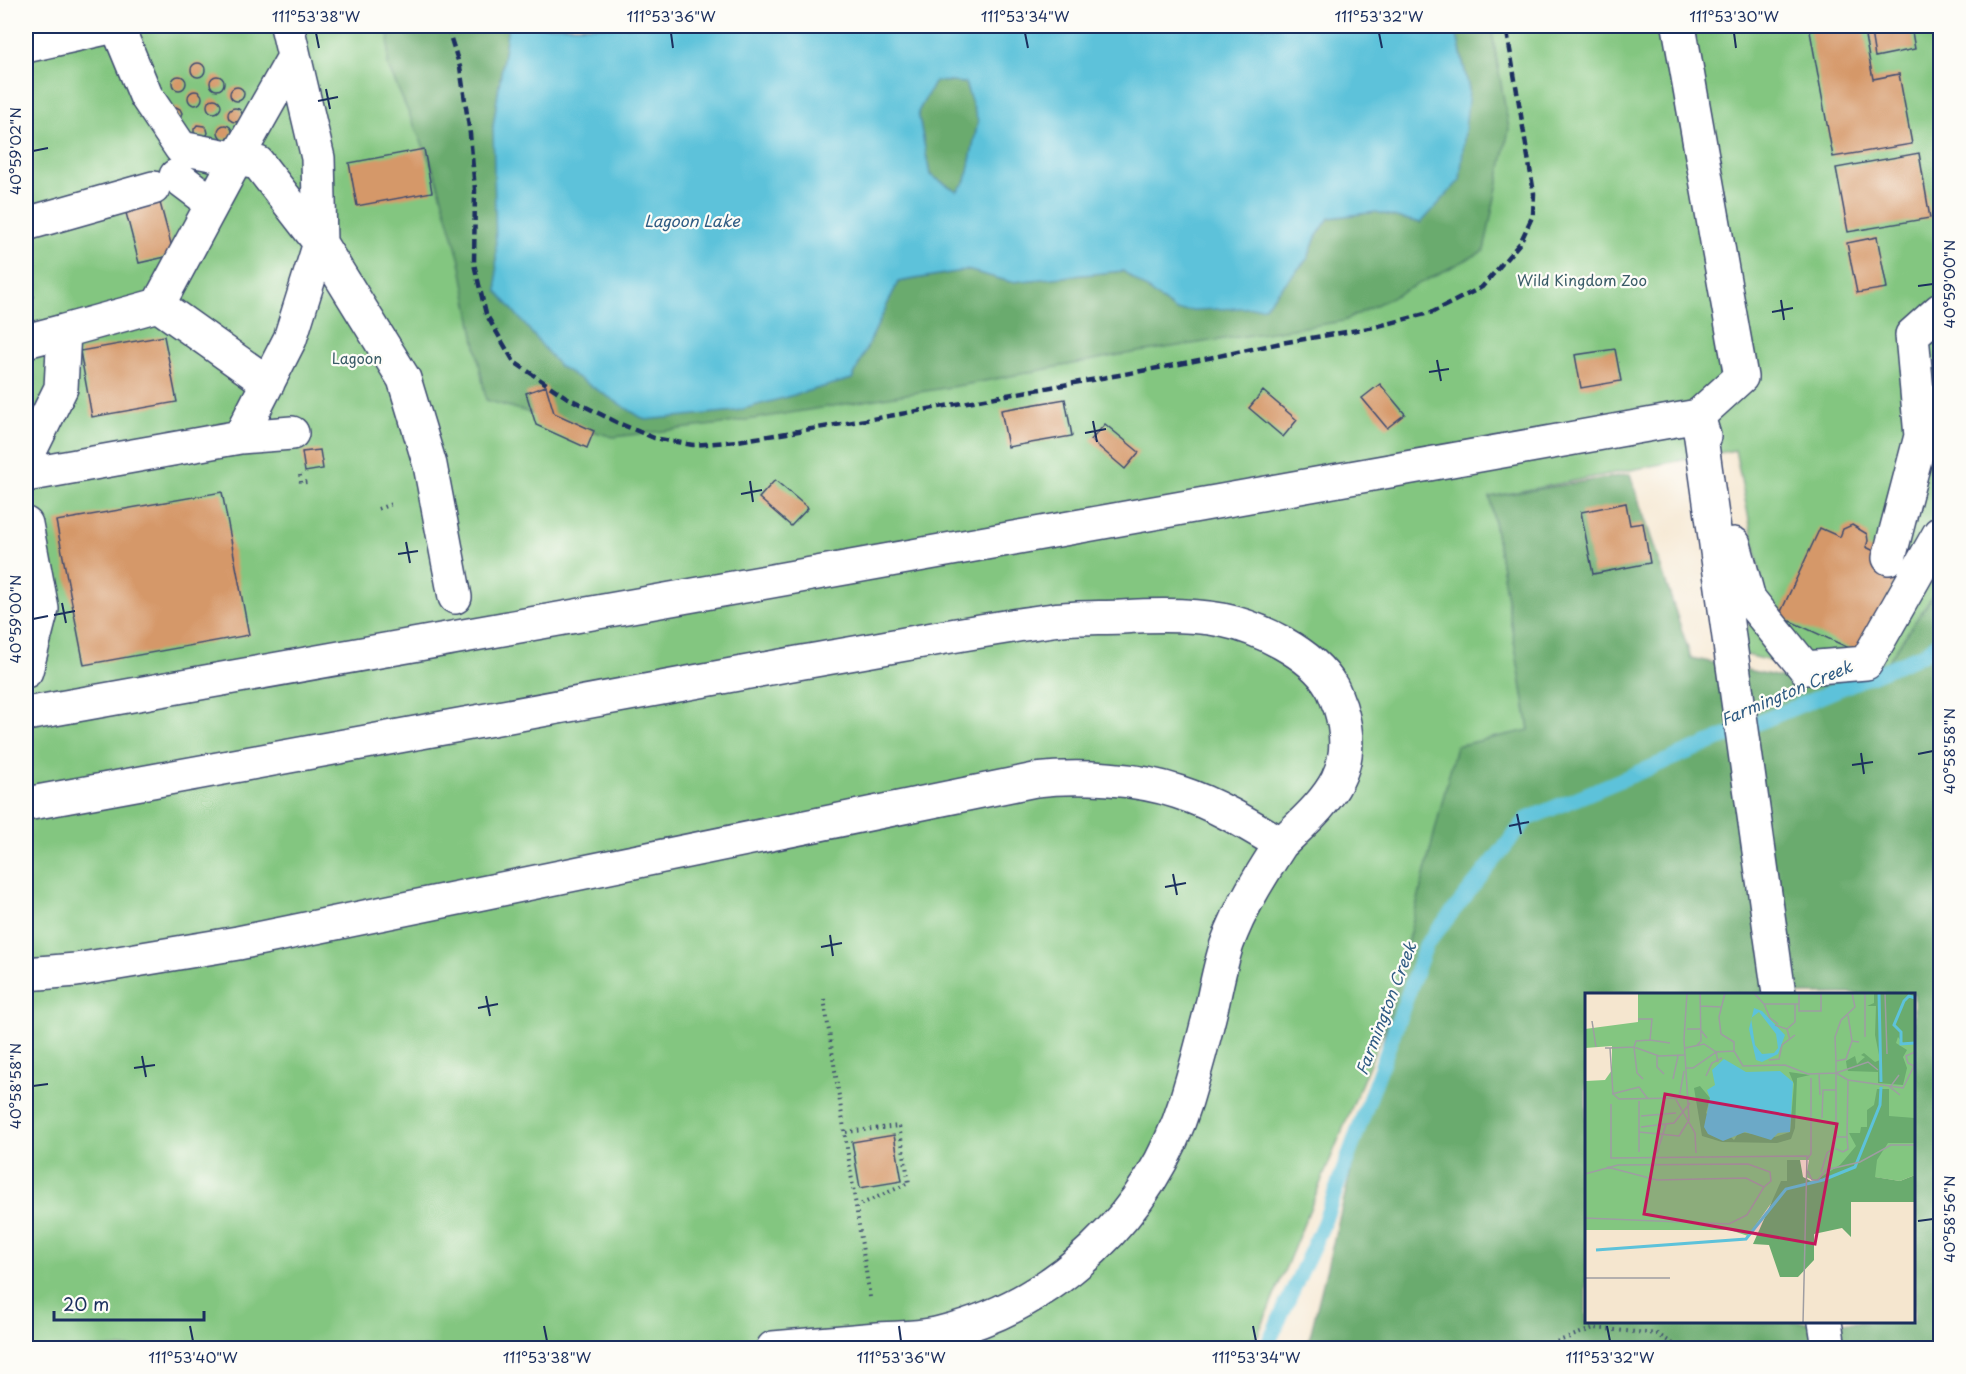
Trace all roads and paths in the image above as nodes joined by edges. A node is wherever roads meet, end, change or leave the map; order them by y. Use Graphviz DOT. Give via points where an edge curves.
graph roads {
  1 [pos="116,26"];
  2 [pos="287,26"];
  3 [pos="1679,26"];
  4 [pos="26,46"];
  5 [pos="294,57"];
  6 [pos="237,158"];
  7 [pos="212,203"];
  8 [pos="26,224"];
  9 [pos="320,243"];
  10 [pos="158,305"];
  11 [pos="1941,310"];
  12 [pos="64,331"];
  13 [pos="26,341"];
  14 [pos="268,383"];
  15 [pos="1698,416"];
  16 [pos="292,433"];
  17 [pos="240,437"];
  18 [pos="26,459"];
  19 [pos="26,475"];
  20 [pos="26,524"];
  21 [pos="1941,534"];
  22 [pos="1889,558"];
  23 [pos="455,597"];
  24 [pos="26,671"];
  25 [pos="26,714"];
  26 [pos="26,804"];
  27 [pos="1281,844"];
  28 [pos="26,974"];
  29 [pos="1779,993"];
  30 [pos="824,999"];
  31 [pos="846,1132"];
  32 [pos="857,1206"];
  33 [pos="1825,1323"];
  34 [pos="876,1340"];
  35 [pos="773,1348"];
  36 [pos="1540,1348"];
  37 [pos="1680,1348"];
  38 [pos="1829,1348"];
  1 -- 4 [label="street"];
  1 -- 6 [label="street" via="146,96 181,147"];
  2 -- 5 [label="street"];
  3 -- 15 [label="street" via="1741,377"];
  5 -- 6 [label="street"];
  5 -- 9 [label="street" via="318,158"];
  6 -- 7 [label="street"];
  6 -- 9 [label="street" via="258,162"];
  7 -- 8 [label="street" via="164,182"];
  7 -- 10 [label="street"];
  9 -- 14 [label="street" via="290,339"];
  9 -- 23 [label="street" via="404,379 430,465"];
  10 -- 12 [label="street"];
  10 -- 14 [label="street"];
  11 -- 22 [label="street" via="1912,335 1921,436"];
  12 -- 13 [label="street"];
  12 -- 18 [label="street" via="61,388"];
  14 -- 17 [label="street"];
  15 -- 21 [label="street" via="1749,599 1804,668 1866,663"];
  15 -- 25 [label="street"];
  15 -- 29 [label="street"];
  16 -- 17 [label="street"];
  17 -- 19 [label="street"];
  20 -- 24 [label="street" via="42,609"];
  26 -- 27 [label="street" via="985,629 1056,619 1185,617 1247,626 1295,651 1331,686 1341,710 1345,764 1334,788"];
  27 -- 28 [label="street" via="1241,819 1176,791 1063,777 238,943 76,970"];
  27 -- 34 [label="street" via="1254,887 1228,944 1175,1131 1148,1186 1123,1219 1100,1244 1052,1283 994,1314 937,1334"];
  30 -- 31 [label="path"];
  31 -- 32 [label="path"];
  31 -- 32 [label="path" via="899,1126 909,1183"];
  32 -- 34 [label="path"];
  33 -- 38 [label="street"];
  34 -- 35 [label="street"];
  36 -- 37 [label="path" via="1594,1328 1657,1334"];
}
